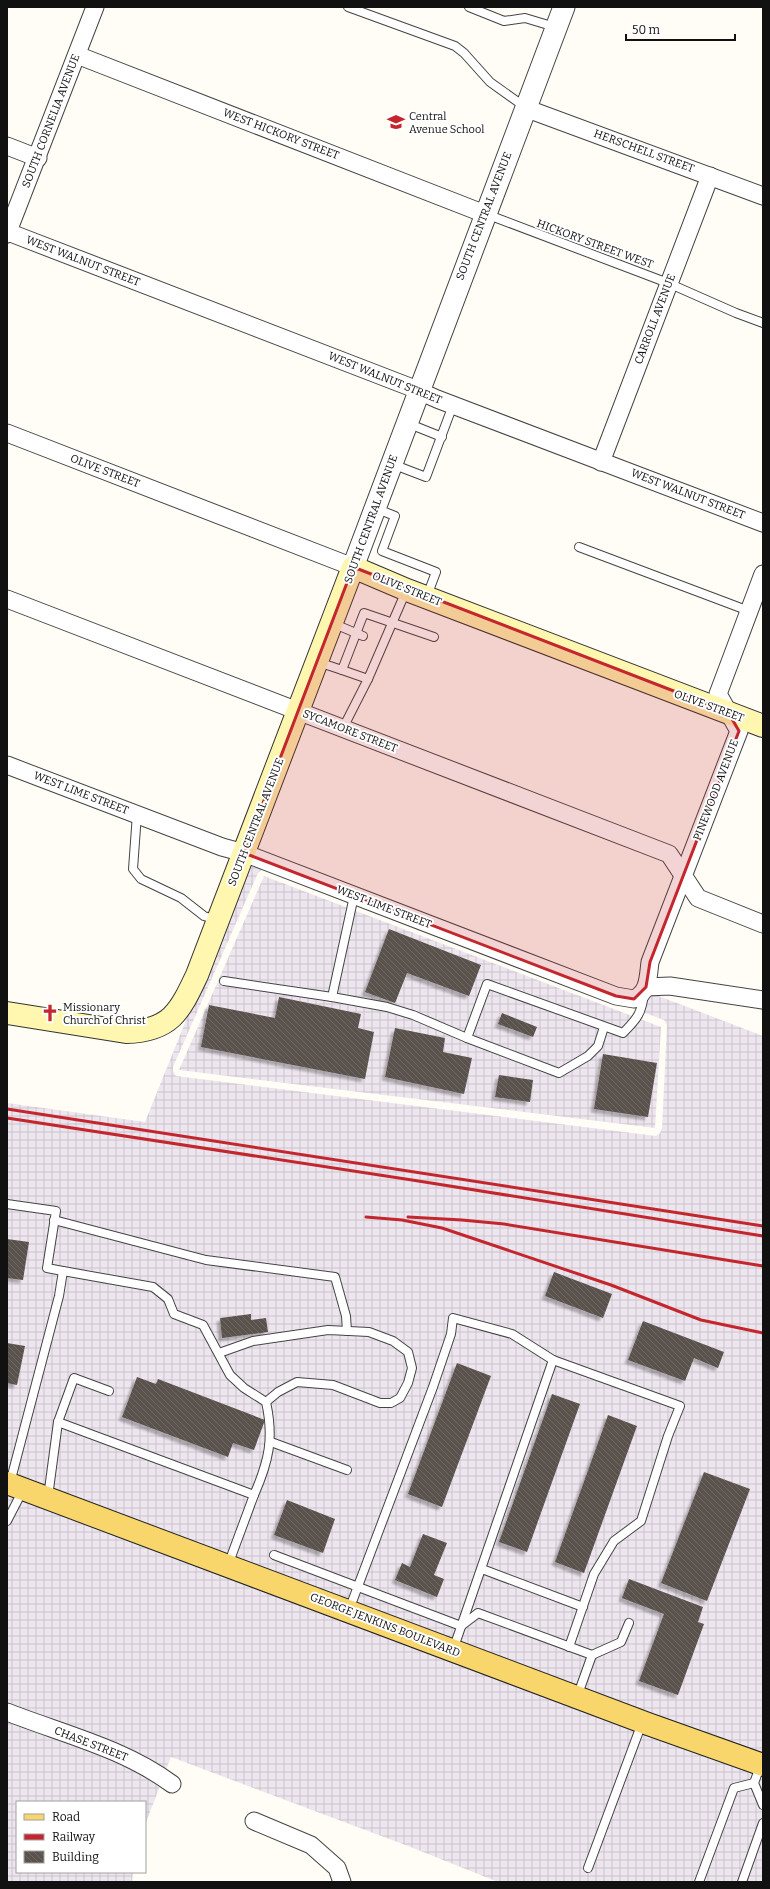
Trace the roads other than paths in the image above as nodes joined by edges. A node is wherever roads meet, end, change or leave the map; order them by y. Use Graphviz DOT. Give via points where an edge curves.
graph roads {
  1 [pos="95,7"];
  2 [pos="348,7"];
  3 [pos="469,7"];
  4 [pos="564,7"];
  5 [pos="556,28"];
  6 [pos="77,55"];
  7 [pos="525,108"];
  8 [pos="7,146"];
  9 [pos="38,158"];
  10 [pos="710,176"];
  11 [pos="763,196"];
  12 [pos="485,214"];
  13 [pos="8,233"];
  14 [pos="668,283"];
  15 [pos="763,322"];
  16 [pos="419,391"];
  17 [pos="453,405"];
  18 [pos="407,423"];
  19 [pos="7,433"];
  20 [pos="442,437"];
  21 [pos="601,462"];
  22 [pos="391,464"];
  23 [pos="374,508"];
  24 [pos="763,523"];
  25 [pos="579,546"];
  26 [pos="353,567"];
  27 [pos="763,574"];
  28 [pos="417,594"];
  29 [pos="7,599"];
  30 [pos="749,611"];
  31 [pos="394,622"];
  32 [pos="331,623"];
  33 [pos="359,635"];
  34 [pos="434,637"];
  35 [pos="317,662"];
  36 [pos="342,670"];
  37 [pos="368,679"];
  38 [pos="298,711"];
  39 [pos="728,712"];
  40 [pos="763,726"];
  41 [pos="344,728"];
  42 [pos="7,765"];
  43 [pos="137,814"];
  44 [pos="244,853"];
  45 [pos="683,874"];
  46 [pos="354,896"];
  47 [pos="218,920"];
  48 [pos="763,924"];
  49 [pos="224,981"];
  50 [pos="645,990"];
  51 [pos="332,997"];
  52 [pos="763,1000"];
  53 [pos="7,1013"];
  54 [pos="604,1027"];
  55 [pos="467,1038"];
  56 [pos="7,1204"];
  57 [pos="54,1220"];
  58 [pos="63,1271"];
  59 [pos="347,1331"];
  60 [pos="219,1353"];
  61 [pos="552,1360"];
  62 [pos="109,1392"];
  63 [pos="266,1402"];
  64 [pos="58,1422"];
  65 [pos="271,1442"];
  66 [pos="347,1470"];
  67 [pos="13,1485"];
  68 [pos="254,1495"];
  69 [pos="48,1498"];
  70 [pos="7,1521"];
  71 [pos="274,1555"];
  72 [pos="228,1566"];
  73 [pos="482,1569"];
  74 [pos="356,1587"];
  75 [pos="583,1607"];
  76 [pos="348,1611"];
  77 [pos="629,1623"];
  78 [pos="461,1626"];
  79 [pos="569,1647"];
  80 [pos="453,1651"];
  81 [pos="592,1655"];
  82 [pos="577,1697"];
  83 [pos="7,1712"];
  84 [pos="642,1722"];
  85 [pos="760,1770"];
  86 [pos="172,1784"];
  87 [pos="763,1805"];
  88 [pos="254,1821"];
  89 [pos="763,1823"];
  90 [pos="588,1868"];
  91 [pos="342,1882"];
  92 [pos="699,1882"];
  93 [pos="742,1882"];
  1 -- 6 [label="street, SOUTH CORNELIA AVENUE"];
  2 -- 7 [label="lane" via="455,46 490,82"];
  3 -- 5 [label="lane" via="504,21 525,18"];
  4 -- 5 [label="street, SOUTH CENTRAL AVENUE"];
  5 -- 7 [label="street, SOUTH CENTRAL AVENUE"];
  6 -- 9 [label="street, SOUTH CORNELIA AVENUE"];
  6 -- 12 [label="street, WEST HICKORY STREET"];
  7 -- 10 [label="street, HERSCHELL STREET"];
  7 -- 12 [label="street, SOUTH CENTRAL AVENUE"];
  8 -- 9 [label="street"];
  9 -- 13 [label="street, SOUTH CORNELIA AVENUE"];
  10 -- 11 [label="street, HERSCHELL STREET"];
  10 -- 14 [label="street, CARROLL AVENUE"];
  12 -- 14 [label="lane, HICKORY STREET WEST"];
  12 -- 16 [label="street, SOUTH CENTRAL AVENUE"];
  13 -- 16 [label="street, WEST WALNUT STREET"];
  14 -- 15 [label="lane, HICKORY STREET WEST"];
  14 -- 21 [label="street, CARROLL AVENUE"];
  16 -- 17 [label="street, WEST WALNUT STREET"];
  16 -- 18 [label="street, SOUTH CENTRAL AVENUE"];
  17 -- 20 [label="lane"];
  17 -- 21 [label="street, WEST WALNUT STREET"];
  18 -- 20 [label="lane"];
  18 -- 22 [label="street, SOUTH CENTRAL AVENUE"];
  19 -- 26 [label="street, OLIVE STREET"];
  20 -- 22 [label="lane" via="426,477"];
  21 -- 24 [label="street, WEST WALNUT STREET"];
  22 -- 23 [label="street, SOUTH CENTRAL AVENUE"];
  23 -- 26 [label="street, SOUTH CENTRAL AVENUE"];
  23 -- 28 [label="lane" via="395,516 382,551 436,572"];
  25 -- 30 [label="lane"];
  26 -- 28 [label="main road, OLIVE STREET"];
  26 -- 32 [label="main road, SOUTH CENTRAL AVENUE"];
  27 -- 30 [label="street, PINEWOOD AVENUE"];
  28 -- 31 [label="lane"];
  28 -- 39 [label="main road, OLIVE STREET"];
  29 -- 38 [label="street, SYCAMORE STREET"];
  30 -- 39 [label="street, PINEWOOD AVENUE" via="718,694"];
  31 -- 33 [label="lane" via="364,613"];
  31 -- 34 [label="lane"];
  31 -- 37 [label="lane" via="380,643"];
  32 -- 33 [label="lane"];
  32 -- 35 [label="main road, SOUTH CENTRAL AVENUE"];
  33 -- 36 [label="lane"];
  35 -- 36 [label="lane"];
  35 -- 38 [label="main road, SOUTH CENTRAL AVENUE"];
  36 -- 37 [label="lane"];
  37 -- 41 [label="lane"];
  38 -- 41 [label="street, SYCAMORE STREET"];
  38 -- 44 [label="main road, SOUTH CENTRAL AVENUE"];
  39 -- 40 [label="main road, OLIVE STREET"];
  39 -- 45 [label="street, PINEWOOD AVENUE" via="739,731"];
  41 -- 45 [label="street, SYCAMORE STREET" via="669,854"];
  42 -- 43 [label="street, WEST LIME STREET"];
  43 -- 44 [label="street, WEST LIME STREET"];
  43 -- 47 [label="lane" via="133,869 141,879 181,898 204,916"];
  44 -- 46 [label="street, WEST LIME STREET"];
  44 -- 47 [label="main road, SOUTH CENTRAL AVENUE"];
  45 -- 48 [label="street, SYCAMORE STREET" via="698,898"];
  45 -- 50 [label="street, PINEWOOD AVENUE" via="650,962"];
  46 -- 50 [label="street, WEST LIME STREET" via="616,996 634,999"];
  46 -- 51 [label="lane"];
  47 -- 53 [label="main road, SOUTH CENTRAL AVENUE" via="185,1001 176,1014 164,1023 142,1032 126,1032"];
  49 -- 51 [label="lane"];
  50 -- 52 [label="street, WEST LIME STREET" via="670,986"];
  50 -- 54 [label="lane" via="637,1020 623,1033"];
  51 -- 55 [label="lane" via="387,1007"];
  54 -- 55 [label="lane" via="598,1046 588,1056 559,1073"];
  54 -- 55 [label="lane" via="487,984"];
  56 -- 57 [label="lane" via="56,1211"];
  57 -- 58 [label="lane" via="47,1268"];
  57 -- 59 [label="lane" via="206,1260 335,1277 346,1316"];
  58 -- 60 [label="lane" via="153,1287 168,1299 174,1314 203,1325"];
  58 -- 67 [label="lane"];
  59 -- 60 [label="lane" via="328,1330 253,1341"];
  59 -- 63 [label="lane" via="370,1332 408,1352 412,1368 400,1398 391,1403 380,1403 333,1385 297,1382"];
  60 -- 63 [label="lane" via="230,1375"];
  61 -- 73 [label="lane"];
  61 -- 74 [label="lane" via="512,1334 453,1318 451,1334 433,1387"];
  61 -- 75 [label="lane" via="680,1406 641,1521 614,1541 594,1574"];
  62 -- 64 [label="lane" via="74,1378"];
  63 -- 65 [label="lane"];
  64 -- 68 [label="lane"];
  64 -- 69 [label="lane"];
  65 -- 66 [label="lane"];
  65 -- 68 [label="lane" via="263,1475"];
  67 -- 69 [label="main road, GEORGE JENKINS BOULEVARD"];
  67 -- 70 [label="lane"];
  68 -- 72 [label="lane"];
  69 -- 72 [label="main road, GEORGE JENKINS BOULEVARD"];
  71 -- 74 [label="lane"];
  72 -- 76 [label="main road, GEORGE JENKINS BOULEVARD"];
  73 -- 75 [label="lane"];
  73 -- 78 [label="lane"];
  74 -- 76 [label="lane"];
  74 -- 78 [label="lane"];
  75 -- 79 [label="lane"];
  76 -- 80 [label="main road, GEORGE JENKINS BOULEVARD"];
  77 -- 81 [label="lane" via="621,1642"];
  78 -- 79 [label="lane" via="478,1613"];
  78 -- 80 [label="lane"];
  79 -- 81 [label="lane"];
  80 -- 82 [label="main road, GEORGE JENKINS BOULEVARD"];
  81 -- 82 [label="lane"];
  82 -- 84 [label="main road, GEORGE JENKINS BOULEVARD"];
  83 -- 86 [label="street, CHASE STREET" via="125,1756"];
  84 -- 85 [label="main road, GEORGE JENKINS BOULEVARD"];
  84 -- 90 [label="lane"];
  85 -- 87 [label="lane"];
  85 -- 92 [label="lane" via="734,1788"];
  88 -- 91 [label="street" via="311,1845 338,1868"];
  89 -- 93 [label="lane"];
}
